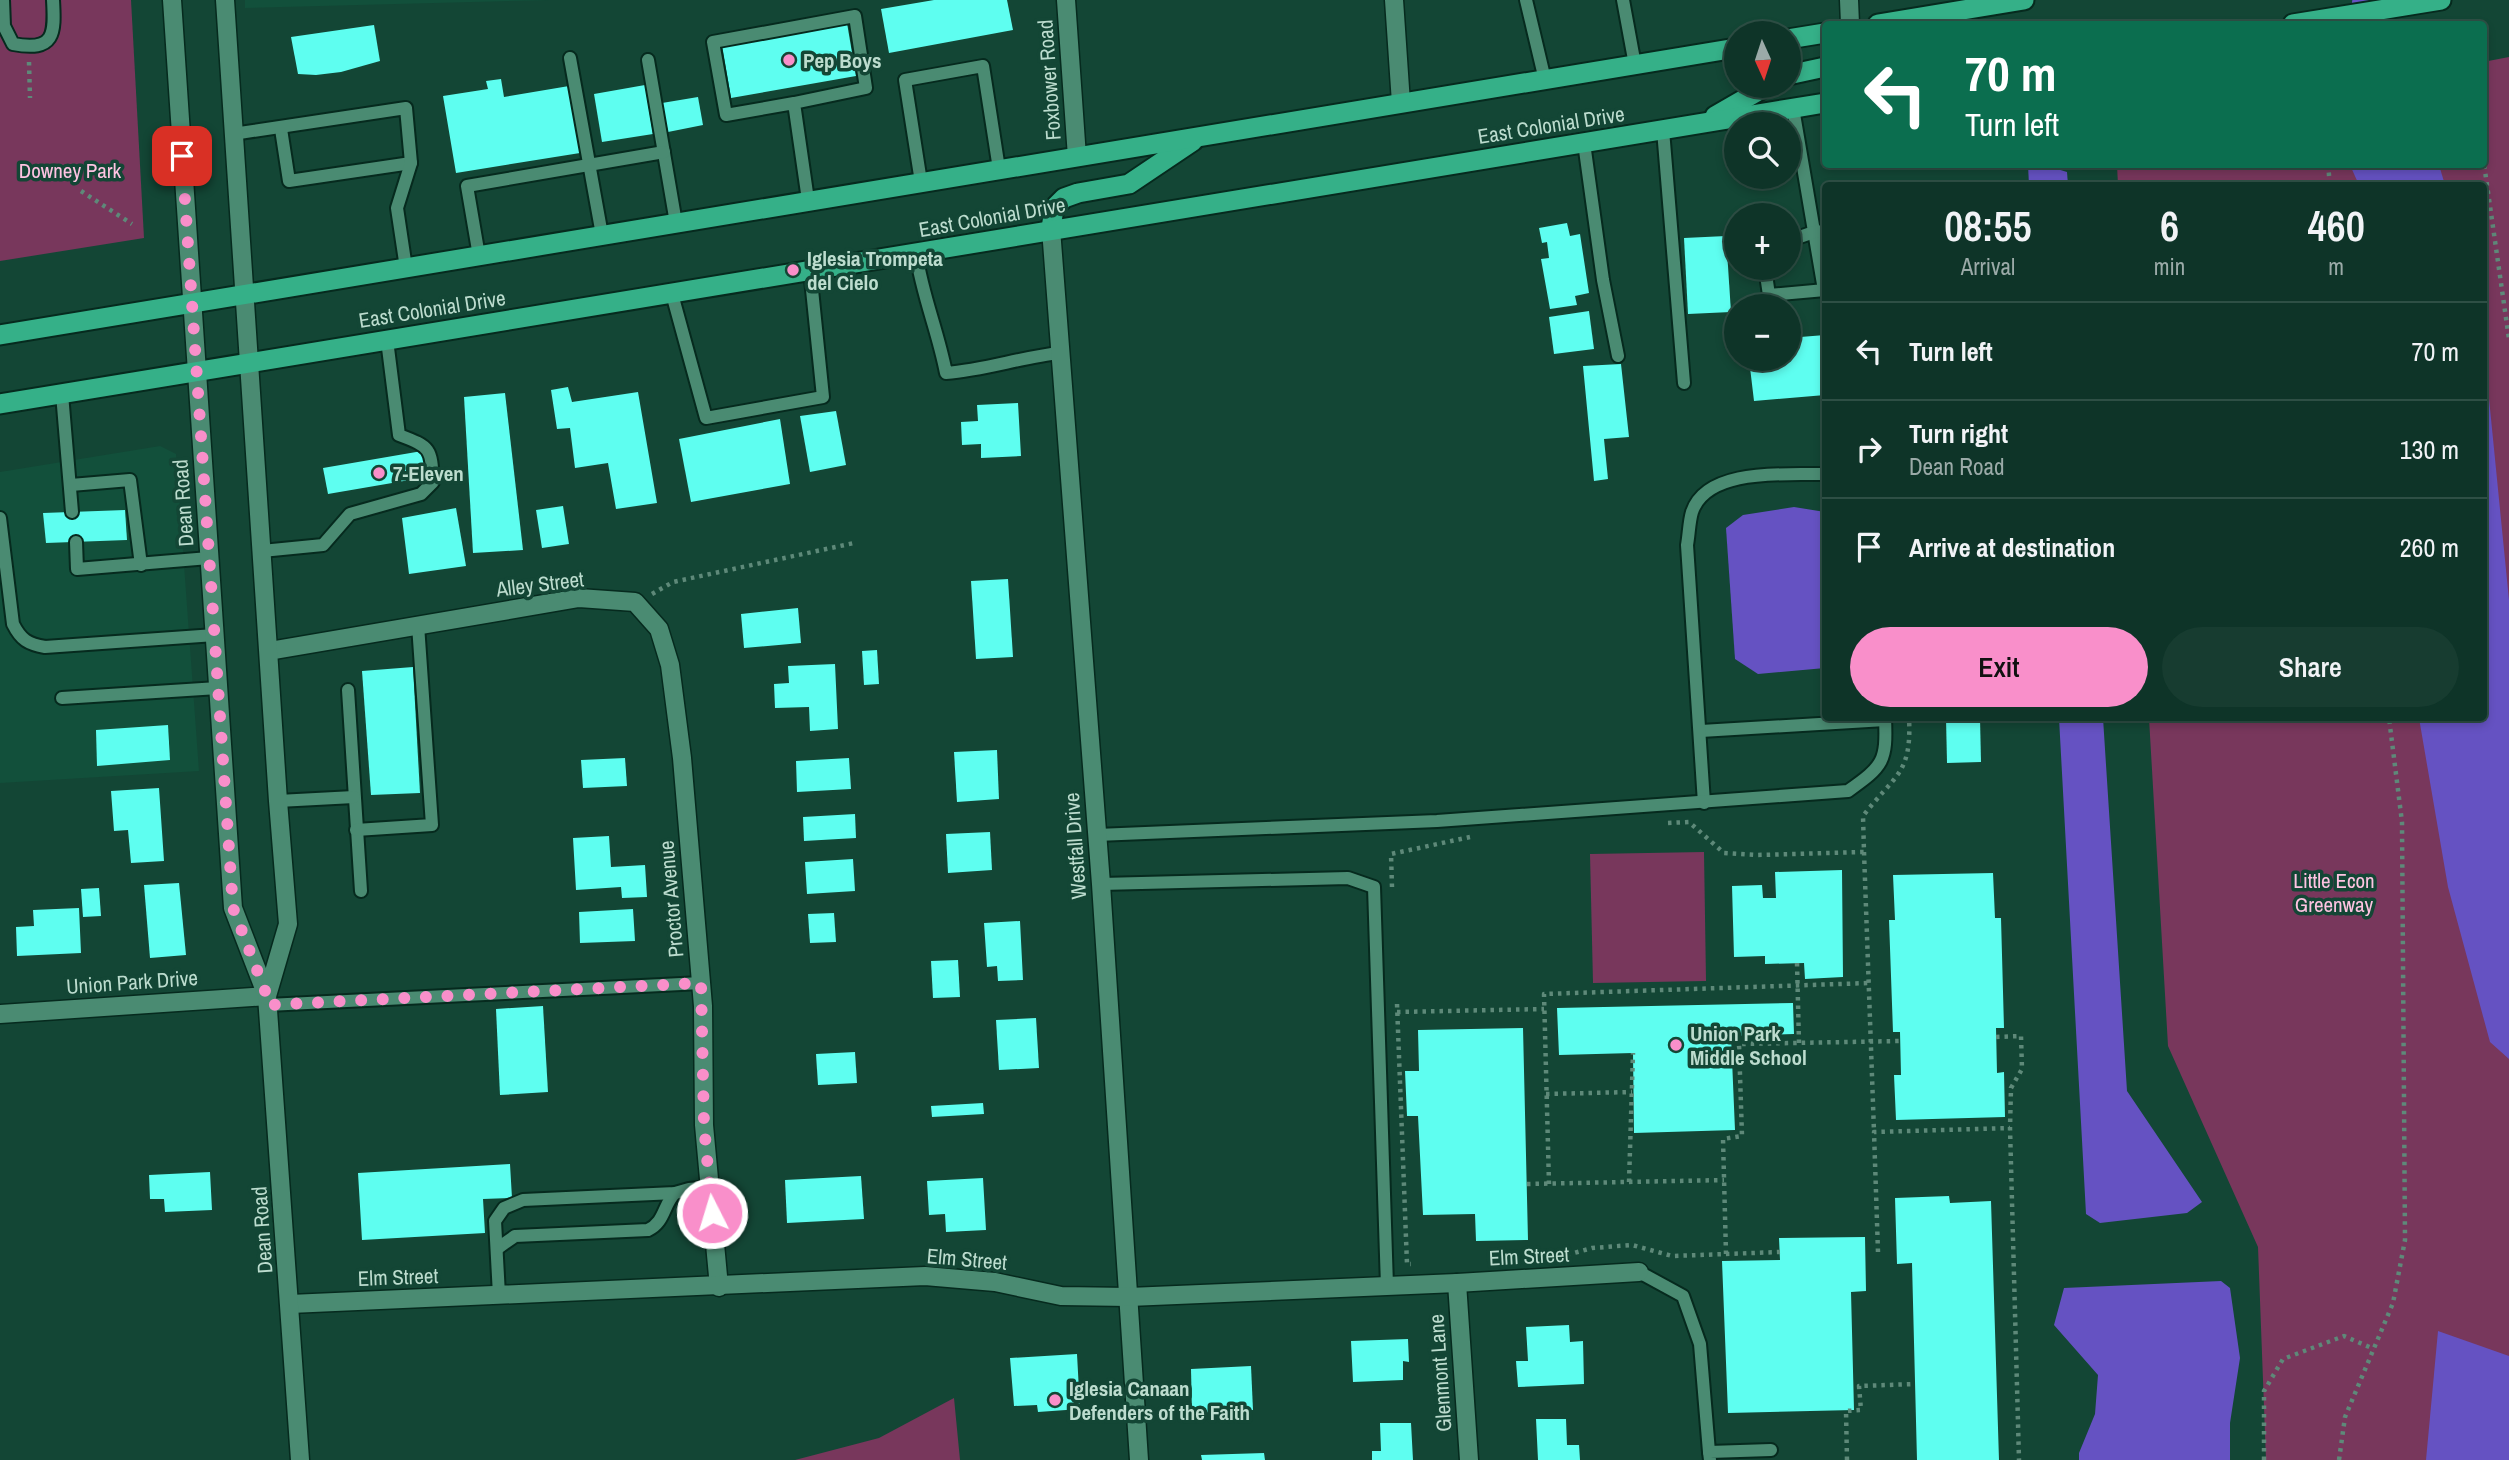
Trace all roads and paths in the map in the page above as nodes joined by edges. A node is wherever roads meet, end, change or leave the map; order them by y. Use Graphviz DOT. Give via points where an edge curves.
graph roads {
  1 [pos="3,0"];
  2 [pos="53,0"];
  3 [pos="172,0"];
  4 [pos="225,0"];
  5 [pos="1066,0"];
  6 [pos="1394,0"];
  7 [pos="1526,0"];
  8 [pos="1623,0"];
  9 [pos="1849,0"];
  10 [pos="2024,0"];
  11 [pos="2441,0"];
  12 [pos="1850,21"];
  13 [pos="1896,21"];
  14 [pos="2312,21"];
  15 [pos="1822,33"];
  16 [pos="1801,37"];
  17 [pos="28,47"];
  18 [pos="1724,50"];
  19 [pos="570,58"];
  20 [pos="648,60"];
  21 [pos="1635,65"];
  22 [pos="1822,68"];
  23 [pos="1801,72"];
  24 [pos="1545,79"];
  25 [pos="30,97"];
  26 [pos="1747,98"];
  27 [pos="794,103"];
  28 [pos="1401,103"];
  29 [pos="1822,103"];
  30 [pos="1793,108"];
  31 [pos="1702,124"];
  32 [pos="281,129"];
  33 [pos="1663,130"];
  34 [pos="233,134"];
  35 [pos="1199,136"];
  36 [pos="1584,143"];
  37 [pos="664,152"];
  38 [pos="1077,157"];
  39 [pos="411,163"];
  40 [pos="590,166"];
  41 [pos="999,169"];
  42 [pos="921,182"];
  43 [pos="2487,185"];
  44 [pos="81,191"];
  45 [pos="808,200"];
  46 [pos="676,223"];
  47 [pos="132,224"];
  48 [pos="1051,229"];
  49 [pos="1820,231"];
  50 [pos="602,235"];
  51 [pos="1801,238"];
  52 [pos="916,253"];
  53 [pos="1822,255"];
  54 [pos="479,256"];
  55 [pos="406,268"];
  56 [pos="810,270"];
  57 [pos="1767,280"];
  58 [pos="1822,290"];
  59 [pos="672,294"];
  60 [pos="244,295"];
  61 [pos="192,303"];
  62 [pos="0,335"];
  63 [pos="2509,339"];
  64 [pos="387,340"];
  65 [pos="1060,352"];
  66 [pos="1618,356"];
  67 [pos="249,363"];
  68 [pos="197,371"];
  69 [pos="1684,383"];
  70 [pos="62,394"];
  71 [pos="0,404"];
  72 [pos="1822,474"];
  73 [pos="71,485"];
  74 [pos="72,512"];
  75 [pos="0,518"];
  76 [pos="76,542"];
  77 [pos="854,543"];
  78 [pos="262,551"];
  79 [pos="209,558"];
  80 [pos="141,565"];
  81 [pos="635,602"];
  82 [pos="418,625"];
  83 [pos="215,635"];
  84 [pos="269,652"];
  85 [pos="218,688"];
  86 [pos="348,690"];
  87 [pos="62,698"];
  88 [pos="1854,721"];
  89 [pos="1885,721"];
  90 [pos="1909,721"];
  91 [pos="2389,721"];
  92 [pos="1701,731"];
  93 [pos="354,797"];
  94 [pos="278,801"];
  95 [pos="1704,803"];
  96 [pos="1661,824"];
  97 [pos="356,830"];
  98 [pos="1097,835"];
  99 [pos="1480,835"];
  100 [pos="1864,852"];
  101 [pos="1101,884"];
  102 [pos="361,891"];
  103 [pos="1393,894"];
  104 [pos="1797,962"];
  105 [pos="701,983"];
  106 [pos="1869,983"];
  107 [pos="1797,986"];
  108 [pos="1397,999"];
  109 [pos="267,1001"];
  110 [pos="1544,1009"];
  111 [pos="1397,1012"];
  112 [pos="0,1014"];
  113 [pos="1996,1037"];
  114 [pos="1871,1041"];
  115 [pos="1900,1041"];
  116 [pos="1799,1043"];
  117 [pos="1633,1053"];
  118 [pos="1632,1092"];
  119 [pos="1546,1094"];
  120 [pos="2010,1128"];
  121 [pos="1874,1132"];
  122 [pos="1724,1180"];
  123 [pos="1629,1182"];
  124 [pos="1527,1184"];
  125 [pos="1549,1184"];
  126 [pos="709,1187"];
  127 [pos="675,1193"];
  128 [pos="498,1248"];
  129 [pos="1780,1252"];
  130 [pos="1878,1252"];
  131 [pos="1726,1254"];
  132 [pos="1556,1256"];
  133 [pos="1421,1264"];
  134 [pos="1639,1272"];
  135 [pos="1457,1283"];
  136 [pos="1387,1286"];
  137 [pos="719,1287"];
  138 [pos="499,1295"];
  139 [pos="1129,1297"];
  140 [pos="290,1304"];
  141 [pos="2374,1349"];
  142 [pos="1915,1384"];
  143 [pos="1771,1450"];
  144 [pos="1710,1456"];
  145 [pos="300,1460"];
  146 [pos="1139,1460"];
  147 [pos="1469,1460"];
  148 [pos="1847,1460"];
  149 [pos="2020,1460"];
  150 [pos="2264,1460"];
  151 [pos="2339,1460"];
  1 -- 17 [label="lane" via="5,26 13,44"];
  2 -- 17 [label="lane" via="55,28 51,37 41,46"];
  3 -- 61 [label="street, Dean Road"];
  4 -- 34 [label="street, Dean Road"];
  5 -- 38 [label="street, Foxbower Road"];
  6 -- 28 [label="street"];
  7 -- 24 [label="lane"];
  8 -- 21 [label="lane"];
  9 -- 12 [label="street"];
  10 -- 13 [label="highway"];
  11 -- 14 [label="highway"];
  15 -- 16 [label="highway"];
  17 -- 25 [label="path"];
  18 -- 21 [label="highway"];
  19 -- 40 [label="lane"];
  20 -- 37 [label="lane"];
  21 -- 24 [label="highway"];
  22 -- 23 [label="highway"];
  24 -- 28 [label="highway"];
  26 -- 31 [label="highway"];
  27 -- 27 [label="lane" via="866,88 855,16 713,42 726,115"];
  27 -- 45 [label="lane"];
  28 -- 35 [label="highway"];
  29 -- 30 [label="highway, East Colonial Drive"];
  30 -- 31 [label="highway, East Colonial Drive"];
  30 -- 49 [label="lane"];
  31 -- 33 [label="highway, East Colonial Drive"];
  32 -- 34 [label="lane"];
  32 -- 39 [label="lane" via="289,181"];
  32 -- 39 [label="lane" via="406,108"];
  33 -- 36 [label="highway, East Colonial Drive"];
  33 -- 69 [label="lane"];
  34 -- 60 [label="street, Dean Road"];
  35 -- 38 [label="highway"];
  35 -- 48 [label="highway" via="1129,184 1064,198 1054,208"];
  36 -- 48 [label="highway, East Colonial Drive"];
  36 -- 66 [label="lane"];
  37 -- 40 [label="lane"];
  37 -- 46 [label="lane"];
  38 -- 41 [label="highway"];
  39 -- 55 [label="lane" via="397,208"];
  40 -- 50 [label="lane"];
  40 -- 54 [label="lane" via="467,186"];
  41 -- 42 [label="highway"];
  41 -- 42 [label="lane" via="982,66 905,80"];
  42 -- 45 [label="highway"];
  43 -- 63 [label="path"];
  44 -- 47 [label="path"];
  45 -- 46 [label="highway"];
  46 -- 50 [label="highway"];
  48 -- 52 [label="highway, East Colonial Drive"];
  48 -- 65 [label="street, Westfall Drive"];
  49 -- 51 [label="lane"];
  49 -- 53 [label="lane"];
  50 -- 54 [label="highway"];
  52 -- 56 [label="highway, East Colonial Drive"];
  52 -- 65 [label="lane" via="920,285 946,373"];
  54 -- 55 [label="highway"];
  55 -- 60 [label="highway"];
  56 -- 59 [label="highway, East Colonial Drive"];
  56 -- 59 [label="lane" via="822,397 706,418"];
  57 -- 58 [label="lane" via="1769,295"];
  59 -- 64 [label="highway, East Colonial Drive"];
  60 -- 61 [label="highway"];
  60 -- 67 [label="street, Dean Road"];
  61 -- 62 [label="highway"];
  61 -- 68 [label="street, Dean Road"];
  64 -- 67 [label="highway, East Colonial Drive"];
  64 -- 78 [label="lane" via="399,435 424,444 431,454 433,482 421,494 351,513 323,545"];
  65 -- 98 [label="street, Westfall Drive"];
  67 -- 68 [label="highway, East Colonial Drive"];
  67 -- 78 [label="street, Dean Road"];
  68 -- 70 [label="highway, East Colonial Drive"];
  68 -- 79 [label="street, Dean Road"];
  70 -- 71 [label="highway, East Colonial Drive"];
  70 -- 73 [label="lane"];
  72 -- 92 [label="lane" via="1740,477 1710,488 1693,510 1687,545"];
  73 -- 74 [label="lane"];
  73 -- 80 [label="lane" via="130,480"];
  75 -- 83 [label="lane" via="13,624 29,644 45,647"];
  76 -- 80 [label="lane" via="77,569"];
  77 -- 81 [label="path" via="673,582"];
  78 -- 84 [label="street, Dean Road"];
  79 -- 80 [label="lane"];
  79 -- 83 [label="street, Dean Road"];
  81 -- 82 [label="street, Alley Street" via="579,598"];
  81 -- 105 [label="street, Proctor Avenue" via="659,629 670,665"];
  82 -- 84 [label="street, Alley Street"];
  82 -- 97 [label="lane" via="432,825"];
  83 -- 85 [label="street, Dean Road"];
  84 -- 94 [label="street, Dean Road"];
  85 -- 87 [label="lane"];
  85 -- 109 [label="street, Dean Road" via="233,908"];
  86 -- 93 [label="lane"];
  88 -- 92 [label="lane"];
  89 -- 95 [label="lane" via="1886,742 1878,769 1848,791"];
  90 -- 100 [label="path" via="1907,761 1863,816"];
  91 -- 141 [label="path" via="2402,822 2405,1240 2393,1303"];
  92 -- 95 [label="lane"];
  93 -- 94 [label="lane"];
  93 -- 97 [label="lane"];
  94 -- 109 [label="street, Dean Road" via="288,924"];
  95 -- 98 [label="lane" via="1372,825"];
  96 -- 100 [label="path" via="1689,822 1724,853"];
  97 -- 102 [label="lane"];
  98 -- 101 [label="street, Westfall Drive"];
  99 -- 103 [label="path" via="1391,854"];
  100 -- 106 [label="path"];
  101 -- 136 [label="lane" via="1348,878 1374,887"];
  101 -- 139 [label="street, Westfall Drive"];
  104 -- 107 [label="path"];
  105 -- 109 [label="lane"];
  105 -- 126 [label="street, Proctor Avenue"];
  106 -- 107 [label="path"];
  106 -- 114 [label="path"];
  107 -- 110 [label="path" via="1544,994"];
  107 -- 116 [label="path"];
  108 -- 111 [label="path"];
  109 -- 112 [label="street, Union Park Drive"];
  109 -- 140 [label="street, Dean Road"];
  110 -- 111 [label="path"];
  110 -- 119 [label="path"];
  111 -- 133 [label="path" via="1407,1264"];
  113 -- 120 [label="path" via="2021,1035 2022,1069 2011,1088"];
  114 -- 115 [label="path"];
  114 -- 116 [label="path"];
  114 -- 121 [label="path"];
  116 -- 122 [label="path" via="1739,1044 1742,1136 1723,1139"];
  117 -- 118 [label="path"];
  118 -- 119 [label="path"];
  118 -- 123 [label="path"];
  119 -- 125 [label="path"];
  120 -- 121 [label="path"];
  120 -- 149 [label="path"];
  121 -- 130 [label="path"];
  122 -- 123 [label="path"];
  122 -- 131 [label="path"];
  123 -- 125 [label="path"];
  124 -- 125 [label="path"];
  126 -- 127 [label="lane"];
  126 -- 137 [label="street, Proctor Avenue"];
  127 -- 128 [label="lane" via="664,1216 648,1230 515,1237"];
  127 -- 128 [label="lane" via="523,1200 504,1208 495,1221"];
  128 -- 138 [label="lane"];
  129 -- 131 [label="path"];
  131 -- 132 [label="path" via="1672,1256 1632,1245"];
  134 -- 135 [label="street, Elm Street"];
  134 -- 144 [label="lane" via="1683,1297 1700,1344"];
  135 -- 136 [label="street, Elm Street"];
  135 -- 147 [label="street, Glenmont Lane"];
  136 -- 139 [label="street, Elm Street"];
  137 -- 138 [label="street, Elm Street"];
  137 -- 139 [label="street, Elm Street" via="925,1276 995,1282 1062,1296"];
  138 -- 140 [label="street, Elm Street"];
  139 -- 146 [label="street, Westfall Drive"];
  140 -- 145 [label="street, Dean Road"];
  141 -- 150 [label="path" via="2344,1336 2283,1359 2264,1391"];
  141 -- 151 [label="path" via="2345,1417"];
  142 -- 148 [label="path" via="1859,1385 1861,1410 1846,1411"];
  143 -- 144 [label="lane"];
}
